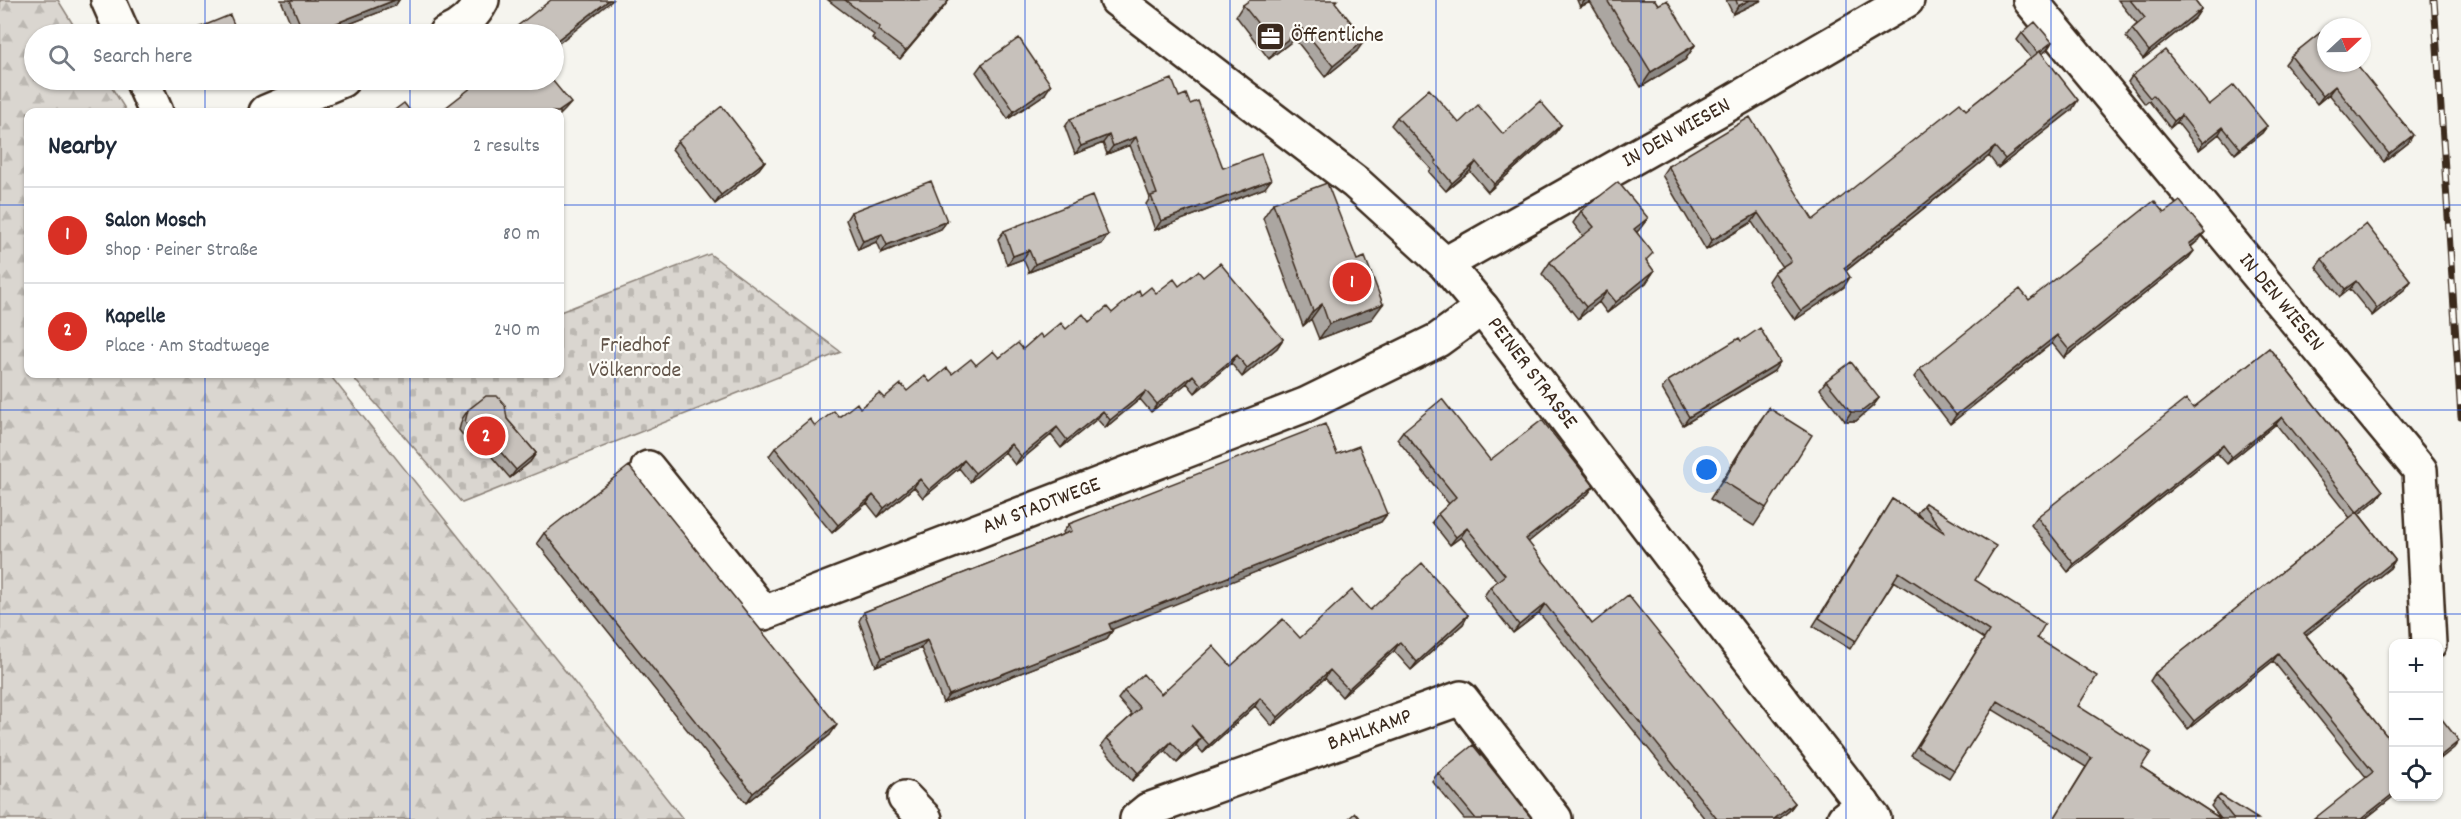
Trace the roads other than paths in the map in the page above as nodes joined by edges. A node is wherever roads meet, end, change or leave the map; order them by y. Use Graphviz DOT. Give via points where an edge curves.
graph roads {
  1 [pos="108,0"];
  2 [pos="482,0"];
  3 [pos="1907,0"];
  4 [pos="2030,0"];
  5 [pos="1120,1"];
  6 [pos="119,24"];
  7 [pos="463,24"];
  8 [pos="146,90"];
  9 [pos="318,90"];
  10 [pos="154,108"];
  11 [pos="276,108"];
  12 [pos="1445,264"];
  13 [pos="1482,309"];
  14 [pos="648,468"];
  15 [pos="2429,639"];
  16 [pos="1860,814"];
  17 [pos="1137,819"];
  18 [pos="1555,819"];
  1 -- 6 [label="street"];
  2 -- 7 [label="street"];
  3 -- 12 [label="street, IN DEN WIESEN"];
  4 -- 15 [label="street, IN DEN WIESEN" via="2420,470"];
  5 -- 12 [label="street, PEINER STRASSE" via="1356,183"];
  8 -- 10 [label="street"];
  9 -- 11 [label="street"];
  12 -- 13 [label="street, PEINER STRASSE"];
  13 -- 14 [label="street, AM STADTWEGE" via="1438,340 1305,405 764,614"];
  13 -- 16 [label="street, PEINER STRASSE"];
  17 -- 18 [label="street, BAHLKAMP" via="1148,810 1461,698"];
}
